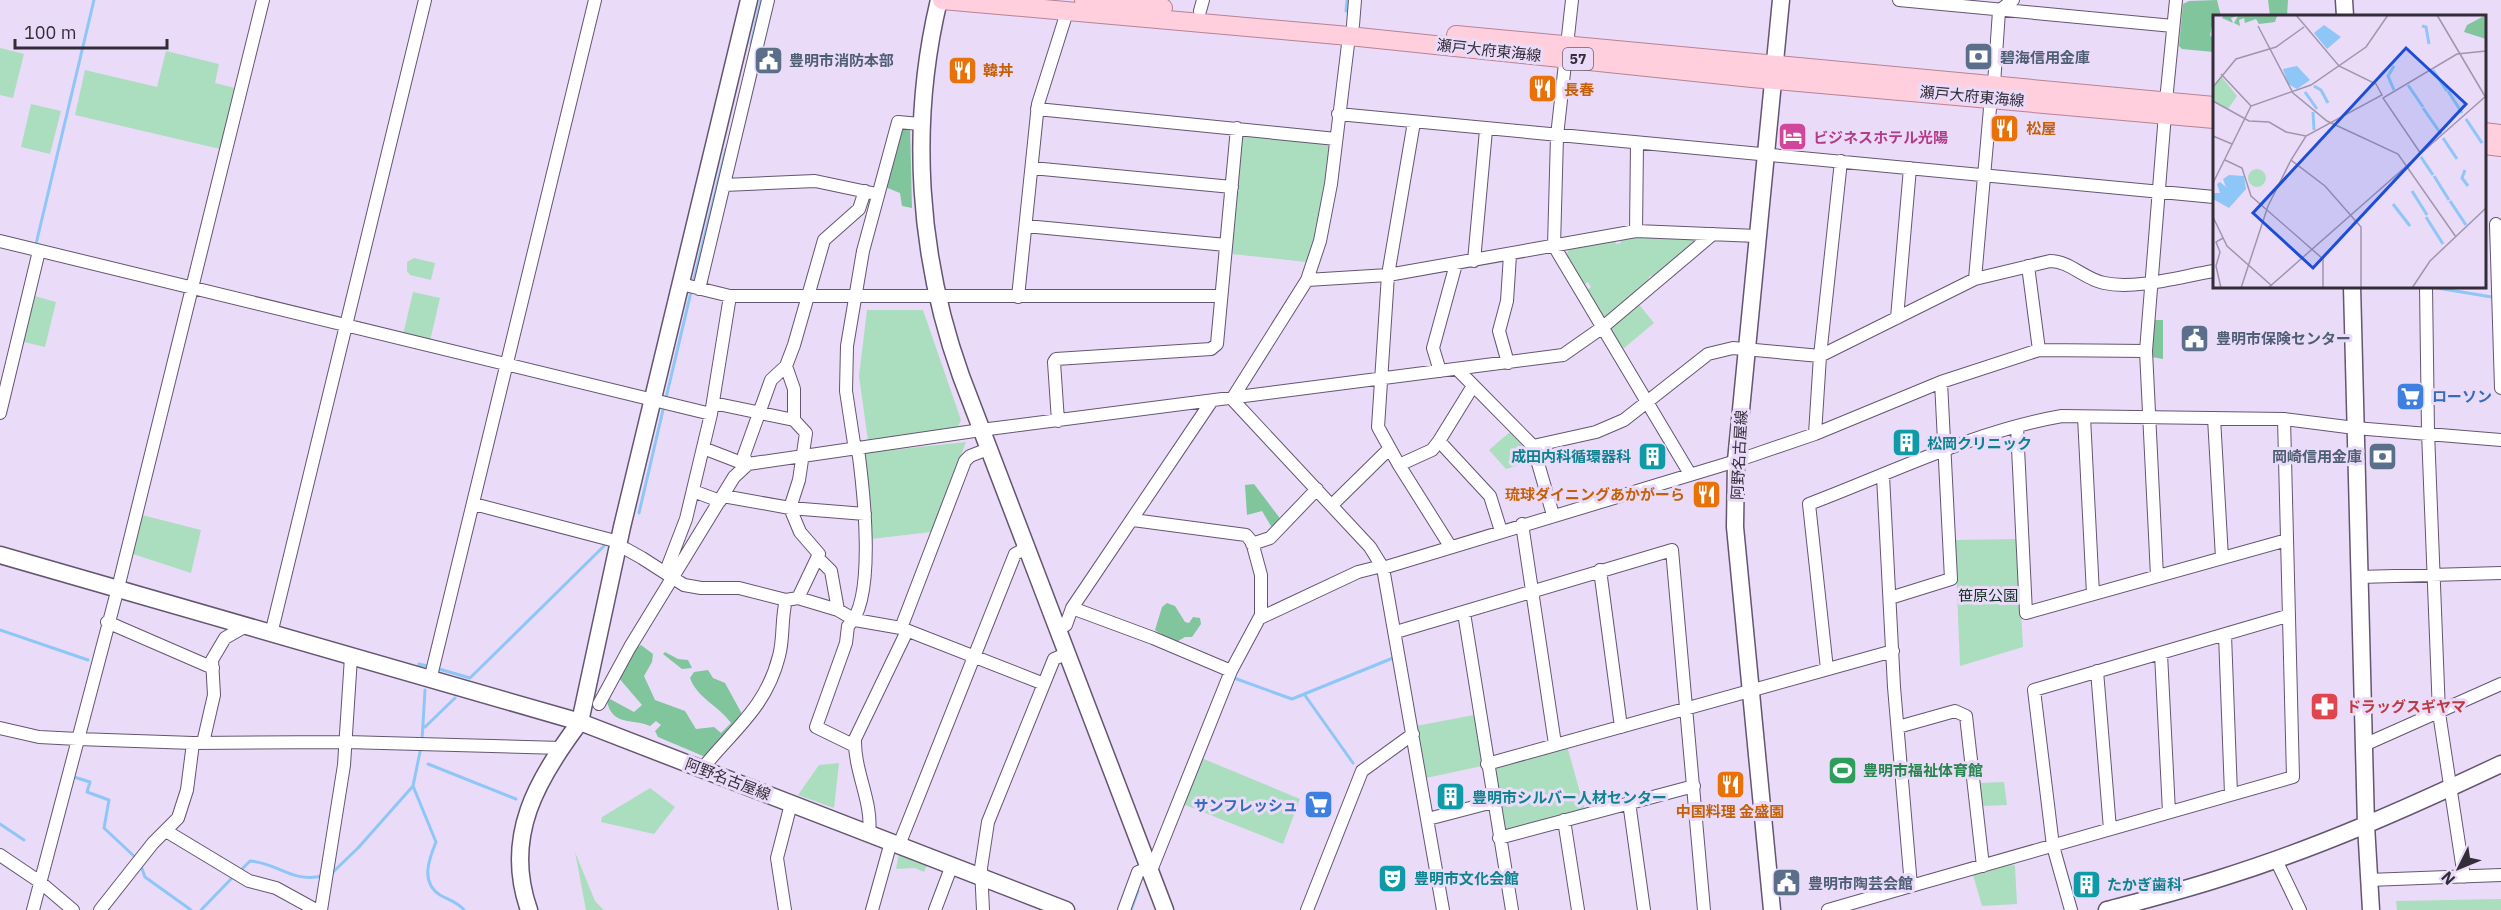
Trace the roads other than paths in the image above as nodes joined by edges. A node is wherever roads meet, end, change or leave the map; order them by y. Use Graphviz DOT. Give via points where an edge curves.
graph roads {
  1 [pos="263,0"];
  2 [pos="425,0"];
  3 [pos="595,0"];
  4 [pos="748,0"];
  5 [pos="768,0"];
  6 [pos="940,0"];
  7 [pos="1084,0"];
  8 [pos="1355,0"];
  9 [pos="1572,0"];
  10 [pos="1781,0"];
  11 [pos="1899,0"];
  12 [pos="2013,0"];
  13 [pos="2176,0"];
  14 [pos="2344,0"];
  15 [pos="1202,6"];
  16 [pos="1999,10"];
  17 [pos="1067,12"];
  18 [pos="2345,15"];
  19 [pos="2174,27"];
  20 [pos="1351,31"];
  21 [pos="1566,52"];
  22 [pos="1773,71"];
  23 [pos="730,79"];
  24 [pos="748,83"];
  25 [pos="1993,91"];
  26 [pos="2213,106"];
  27 [pos="2166,107"];
  28 [pos="1037,109"];
  29 [pos="1338,114"];
  30 [pos="2213,119"];
  31 [pos="1414,122"];
  32 [pos="920,124"];
  33 [pos="1237,128"];
  34 [pos="1486,130"];
  35 [pos="2486,132"];
  36 [pos="2501,134"];
  37 [pos="1557,136"];
  38 [pos="1336,139"];
  39 [pos="1637,143"];
  40 [pos="2486,145"];
  41 [pos="2501,147"];
  42 [pos="1765,154"];
  43 [pos="1841,161"];
  44 [pos="1032,168"];
  45 [pos="1910,168"];
  46 [pos="1984,175"];
  47 [pos="724,185"];
  48 [pos="1232,187"];
  49 [pos="865,191"];
  50 [pos="2159,192"];
  51 [pos="879,194"];
  52 [pos="2213,197"];
  53 [pos="2494,224"];
  54 [pos="1026,226"];
  55 [pos="1636,231"];
  56 [pos="1713,234"];
  57 [pos="1758,236"];
  58 [pos="0,241"];
  59 [pos="1226,245"];
  60 [pos="1554,246"];
  61 [pos="39,251"];
  62 [pos="1510,255"];
  63 [pos="1474,261"];
  64 [pos="1456,264"];
  65 [pos="2028,266"];
  66 [pos="2213,271"];
  67 [pos="1388,275"];
  68 [pos="1976,279"];
  69 [pos="1307,280"];
  70 [pos="2151,281"];
  71 [pos="681,284"];
  72 [pos="2352,288"];
  73 [pos="2426,288"];
  74 [pos="699,289"];
  75 [pos="192,290"];
  76 [pos="730,296"];
  77 [pos="808,296"];
  78 [pos="856,296"];
  79 [pos="937,296"];
  80 [pos="1221,296"];
  81 [pos="1018,297"];
  82 [pos="1897,318"];
  83 [pos="346,325"];
  84 [pos="1603,327"];
  85 [pos="1746,349"];
  86 [pos="2040,350"];
  87 [pos="2146,351"];
  88 [pos="1820,356"];
  89 [pos="1508,363"];
  90 [pos="507,364"];
  91 [pos="786,366"];
  92 [pos="1458,370"];
  93 [pos="1440,371"];
  94 [pos="1382,379"];
  95 [pos="1941,382"];
  96 [pos="1473,386"];
  97 [pos="2501,388"];
  98 [pos="1232,399"];
  99 [pos="654,400"];
  100 [pos="1210,402"];
  101 [pos="1647,403"];
  102 [pos="712,409"];
  103 [pos="760,412"];
  104 [pos="0,413"];
  105 [pos="2084,417"];
  106 [pos="2150,417"];
  107 [pos="2214,418"];
  108 [pos="2284,419"];
  109 [pos="794,420"];
  110 [pos="1058,421"];
  111 [pos="2017,427"];
  112 [pos="2355,428"];
  113 [pos="981,429"];
  114 [pos="2428,432"];
  115 [pos="1815,434"];
  116 [pos="2501,440"];
  117 [pos="1439,441"];
  118 [pos="1533,446"];
  119 [pos="703,448"];
  120 [pos="1389,448"];
  121 [pos="856,449"];
  122 [pos="988,449"];
  123 [pos="1946,450"];
  124 [pos="804,454"];
  125 [pos="1736,461"];
  126 [pos="747,465"];
  127 [pos="1399,465"];
  128 [pos="1690,474"];
  129 [pos="1883,476"];
  130 [pos="1317,489"];
  131 [pos="693,491"];
  132 [pos="722,499"];
  133 [pos="474,504"];
  134 [pos="1332,505"];
  135 [pos="789,508"];
  136 [pos="865,514"];
  137 [pos="1553,515"];
  138 [pos="1133,520"];
  139 [pos="1522,525"];
  140 [pos="1501,531"];
  141 [pos="2287,540"];
  142 [pos="1252,544"];
  143 [pos="618,545"];
  144 [pos="1450,546"];
  145 [pos="1025,549"];
  146 [pos="0,555"];
  147 [pos="2222,558"];
  148 [pos="819,559"];
  149 [pos="1383,567"];
  150 [pos="1600,570"];
  151 [pos="2501,573"];
  152 [pos="669,574"];
  153 [pos="2157,576"];
  154 [pos="2359,577"];
  155 [pos="2433,577"];
  156 [pos="118,588"];
  157 [pos="1531,592"];
  158 [pos="2093,594"];
  159 [pos="1890,598"];
  160 [pos="792,599"];
  161 [pos="1072,608"];
  162 [pos="838,610"];
  163 [pos="1464,613"];
  164 [pos="2287,616"];
  165 [pos="1260,618"];
  166 [pos="855,620"];
  167 [pos="107,622"];
  168 [pos="246,626"];
  169 [pos="904,629"];
  170 [pos="1056,629"];
  171 [pos="1396,632"];
  172 [pos="271,634"];
  173 [pos="2225,635"];
  174 [pos="1893,651"];
  175 [pos="1066,654"];
  176 [pos="2161,654"];
  177 [pos="351,657"];
  178 [pos="974,657"];
  179 [pos="213,668"];
  180 [pos="1827,669"];
  181 [pos="1231,671"];
  182 [pos="2097,671"];
  183 [pos="430,680"];
  184 [pos="1044,684"];
  185 [pos="2501,684"];
  186 [pos="1751,690"];
  187 [pos="599,704"];
  188 [pos="1688,708"];
  189 [pos="2439,713"];
  190 [pos="580,722"];
  191 [pos="1621,727"];
  192 [pos="1898,727"];
  193 [pos="0,728"];
  194 [pos="1413,734"];
  195 [pos="78,739"];
  196 [pos="346,742"];
  197 [pos="198,743"];
  198 [pos="1555,744"];
  199 [pos="2364,745"];
  200 [pos="855,746"];
  201 [pos="561,748"];
  202 [pos="1487,764"];
  203 [pos="2501,764"];
  204 [pos="702,769"];
  205 [pos="1694,786"];
  206 [pos="2450,788"];
  207 [pos="2231,795"];
  208 [pos="1493,802"];
  209 [pos="1629,802"];
  210 [pos="791,804"];
  211 [pos="2169,812"];
  212 [pos="1428,819"];
  213 [pos="1564,820"];
  214 [pos="2366,825"];
  215 [pos="2110,829"];
  216 [pos="166,831"];
  217 [pos="869,833"];
  218 [pos="1499,838"];
  219 [pos="895,843"];
  220 [pos="2053,846"];
  221 [pos="0,855"];
  222 [pos="2276,860"];
  223 [pos="952,865"];
  224 [pos="1983,866"];
  225 [pos="1149,871"];
  226 [pos="2501,875"];
  227 [pos="982,877"];
  228 [pos="2464,877"];
  229 [pos="2368,880"];
  230 [pos="40,882"];
  231 [pos="1911,886"];
  232 [pos="2126,908"];
  233 [pos="33,910"];
  234 [pos="72,910"];
  235 [pos="100,910"];
  236 [pos="316,910"];
  237 [pos="321,910"];
  238 [pos="530,910"];
  239 [pos="785,910"];
  240 [pos="872,910"];
  241 [pos="935,910"];
  242 [pos="983,910"];
  243 [pos="1066,910"];
  244 [pos="1124,910"];
  245 [pos="1165,910"];
  246 [pos="1307,910"];
  247 [pos="1443,910"];
  248 [pos="1512,910"];
  249 [pos="1578,910"];
  250 [pos="1644,910"];
  251 [pos="1704,910"];
  252 [pos="1772,910"];
  253 [pos="1828,910"];
  254 [pos="2071,910"];
  255 [pos="2107,910"];
  256 [pos="2300,910"];
  257 [pos="2371,910"];
  1 -- 75 [label="street"];
  2 -- 83 [label="street"];
  3 -- 90 [label="street"];
  4 -- 23 [label="street"];
  5 -- 24 [label="street"];
  6 -- 17 [label="main road, 瀬戸大府東海線 / 57"];
  6 -- 32 [label="street"];
  7 -- 15 [label="main road, 瀬戸大府東海線 / 57"];
  8 -- 20 [label="street"];
  9 -- 21 [label="street"];
  10 -- 22 [label="street, 阿野名古屋線"];
  11 -- 16 [label="street"];
  12 -- 16 [label="street"];
  13 -- 19 [label="street"];
  14 -- 18 [label="street"];
  15 -- 20 [label="main road, 瀬戸大府東海線 / 57"];
  16 -- 19 [label="street"];
  16 -- 25 [label="street"];
  17 -- 20 [label="main road, 瀬戸大府東海線 / 57"];
  17 -- 28 [label="street"];
  19 -- 27 [label="street"];
  20 -- 21 [label="main road, 瀬戸大府東海線 / 57"];
  20 -- 29 [label="street"];
  21 -- 22 [label="main road, 瀬戸大府東海線 / 57"];
  21 -- 37 [label="street"];
  22 -- 25 [label="main road, 瀬戸大府東海線 / 57"];
  22 -- 42 [label="street, 阿野名古屋線"];
  23 -- 24 [label="street"];
  23 -- 71 [label="street"];
  24 -- 47 [label="street"];
  25 -- 27 [label="main road, 瀬戸大府東海線 / 57"];
  25 -- 46 [label="street"];
  26 -- 27 [label="main road, 瀬戸大府東海線 / 57"];
  27 -- 30 [label="main road, 瀬戸大府東海線 / 57"];
  27 -- 50 [label="street"];
  28 -- 33 [label="street"];
  28 -- 44 [label="street"];
  29 -- 31 [label="street"];
  29 -- 38 [label="street"];
  31 -- 34 [label="street"];
  31 -- 67 [label="street"];
  32 -- 51 [label="street" via="898,122"];
  32 -- 79 [label="street" via="926,232"];
  33 -- 38 [label="street"];
  33 -- 48 [label="street"];
  34 -- 37 [label="street"];
  34 -- 63 [label="street"];
  35 -- 36 [label="main road"];
  37 -- 39 [label="street"];
  37 -- 60 [label="street"];
  38 -- 69 [label="street" via="1320,241"];
  39 -- 42 [label="street"];
  39 -- 55 [label="street"];
  40 -- 41 [label="main road"];
  42 -- 43 [label="street"];
  42 -- 57 [label="street, 阿野名古屋線"];
  43 -- 45 [label="street"];
  43 -- 88 [label="street"];
  44 -- 48 [label="street"];
  44 -- 54 [label="street"];
  45 -- 46 [label="street"];
  45 -- 82 [label="street"];
  46 -- 50 [label="street"];
  46 -- 68 [label="street"];
  47 -- 49 [label="street" via="815,181"];
  47 -- 74 [label="street"];
  48 -- 59 [label="street"];
  49 -- 51 [label="street"];
  49 -- 77 [label="street" via="859,209 824,240"];
  50 -- 52 [label="street"];
  50 -- 70 [label="street"];
  51 -- 78 [label="street" via="863,251"];
  53 -- 97 [label="street"];
  54 -- 59 [label="street"];
  54 -- 81 [label="street"];
  55 -- 56 [label="street"];
  55 -- 60 [label="street"];
  56 -- 57 [label="street"];
  56 -- 84 [label="street"];
  57 -- 85 [label="street, 阿野名古屋線"];
  58 -- 61 [label="street"];
  59 -- 80 [label="street"];
  60 -- 62 [label="street"];
  60 -- 84 [label="street"];
  61 -- 75 [label="street"];
  61 -- 104 [label="street"];
  62 -- 63 [label="street"];
  62 -- 89 [label="street" via="1507,301 1499,331"];
  63 -- 64 [label="street"];
  64 -- 67 [label="street"];
  64 -- 93 [label="street" via="1432,348"];
  65 -- 68 [label="street"];
  65 -- 70 [label="street" via="2061,261 2104,283 2128,285"];
  65 -- 86 [label="street"];
  66 -- 70 [label="street"];
  67 -- 69 [label="street"];
  67 -- 94 [label="street"];
  68 -- 82 [label="street"];
  69 -- 98 [label="street"];
  70 -- 87 [label="street"];
  71 -- 74 [label="street"];
  71 -- 99 [label="street"];
  72 -- 112 [label="street"];
  73 -- 114 [label="street"];
  74 -- 76 [label="street"];
  75 -- 83 [label="street"];
  75 -- 156 [label="street"];
  76 -- 77 [label="street"];
  76 -- 102 [label="street"];
  77 -- 78 [label="street"];
  77 -- 91 [label="street"];
  78 -- 79 [label="street"];
  78 -- 121 [label="street" via="847,346 846,391"];
  79 -- 81 [label="street"];
  79 -- 113 [label="street" via="947,338"];
  80 -- 81 [label="street"];
  80 -- 110 [label="street" via="1217,344 1211,349 1056,359"];
  82 -- 88 [label="street"];
  83 -- 90 [label="street"];
  83 -- 172 [label="street"];
  84 -- 89 [label="street" via="1563,355"];
  84 -- 101 [label="street"];
  85 -- 88 [label="street"];
  85 -- 101 [label="street" via="1708,354"];
  85 -- 125 [label="street, 阿野名古屋線"];
  86 -- 87 [label="street"];
  86 -- 95 [label="street"];
  87 -- 106 [label="street"];
  88 -- 115 [label="street"];
  89 -- 92 [label="street"];
  90 -- 99 [label="street"];
  90 -- 133 [label="street"];
  91 -- 103 [label="street" via="771,380"];
  91 -- 109 [label="street" via="794,389"];
  92 -- 93 [label="street"];
  92 -- 96 [label="street"];
  93 -- 94 [label="street"];
  94 -- 98 [label="street"];
  94 -- 120 [label="street" via="1378,427"];
  95 -- 115 [label="street"];
  95 -- 123 [label="street"];
  96 -- 117 [label="street"];
  96 -- 118 [label="street"];
  98 -- 100 [label="street"];
  98 -- 130 [label="street"];
  99 -- 102 [label="street"];
  99 -- 143 [label="street"];
  100 -- 110 [label="street"];
  100 -- 138 [label="street"];
  101 -- 118 [label="street" via="1624,420 1596,432"];
  101 -- 128 [label="street"];
  102 -- 103 [label="street"];
  102 -- 119 [label="street"];
  103 -- 109 [label="street"];
  103 -- 126 [label="street" via="744,455"];
  105 -- 106 [label="street"];
  105 -- 111 [label="street" via="2061,416"];
  105 -- 158 [label="street"];
  106 -- 107 [label="street"];
  106 -- 153 [label="street"];
  107 -- 108 [label="street"];
  107 -- 147 [label="street"];
  108 -- 112 [label="street"];
  108 -- 141 [label="street"];
  109 -- 124 [label="street" via="806,433"];
  110 -- 113 [label="street"];
  111 -- 123 [label="street"];
  111 -- 158 [label="street" via="2026,613"];
  112 -- 114 [label="street"];
  112 -- 154 [label="street"];
  113 -- 121 [label="street"];
  113 -- 122 [label="street"];
  114 -- 116 [label="street"];
  114 -- 155 [label="street"];
  115 -- 125 [label="street"];
  117 -- 127 [label="street" via="1432,450"];
  117 -- 140 [label="street" via="1490,496"];
  118 -- 137 [label="street"];
  119 -- 126 [label="street"];
  119 -- 131 [label="street"];
  120 -- 127 [label="street"];
  120 -- 134 [label="street"];
  121 -- 124 [label="street"];
  121 -- 136 [label="street"];
  122 -- 145 [label="street"];
  122 -- 169 [label="street" via="965,461"];
  123 -- 129 [label="street"];
  123 -- 159 [label="street" via="1952,579"];
  124 -- 126 [label="street"];
  124 -- 135 [label="street"];
  125 -- 128 [label="street"];
  125 -- 186 [label="street, 阿野名古屋線" via="1735,527"];
  126 -- 132 [label="street" via="734,477"];
  127 -- 144 [label="street"];
  128 -- 137 [label="street"];
  129 -- 159 [label="street"];
  129 -- 180 [label="street" via="1809,504"];
  130 -- 134 [label="street"];
  130 -- 142 [label="street" via="1270,538"];
  131 -- 132 [label="street"];
  131 -- 152 [label="street"];
  132 -- 135 [label="street"];
  132 -- 152 [label="street"];
  133 -- 143 [label="street"];
  133 -- 183 [label="street"];
  134 -- 149 [label="street"];
  135 -- 136 [label="street"];
  135 -- 148 [label="street"];
  136 -- 166 [label="street" via="864,583"];
  137 -- 139 [label="street"];
  138 -- 142 [label="street" via="1239,533"];
  138 -- 161 [label="street"];
  139 -- 140 [label="street"];
  139 -- 157 [label="street"];
  140 -- 144 [label="street"];
  141 -- 147 [label="street"];
  141 -- 164 [label="street"];
  142 -- 165 [label="street" via="1261,575"];
  143 -- 152 [label="street"];
  143 -- 190 [label="street"];
  144 -- 149 [label="street"];
  145 -- 170 [label="street"];
  145 -- 178 [label="street" via="1015,554"];
  146 -- 156 [label="street, 阿野名古屋線"];
  147 -- 153 [label="street"];
  148 -- 160 [label="street"];
  148 -- 162 [label="street" via="831,571"];
  149 -- 165 [label="street" via="1358,572"];
  149 -- 171 [label="street"];
  150 -- 157 [label="street"];
  150 -- 188 [label="street" via="1672,550"];
  150 -- 191 [label="street"];
  151 -- 155 [label="street"];
  152 -- 160 [label="street" via="684,585 739,588"];
  152 -- 187 [label="street"];
  153 -- 158 [label="street"];
  154 -- 155 [label="street"];
  154 -- 199 [label="street"];
  155 -- 189 [label="street"];
  156 -- 167 [label="street"];
  156 -- 168 [label="street, 阿野名古屋線"];
  157 -- 163 [label="street"];
  157 -- 198 [label="street"];
  159 -- 174 [label="street"];
  160 -- 162 [label="street"];
  160 -- 204 [label="street" via="780,653 765,693 732,738"];
  161 -- 170 [label="street" via="1066,625"];
  161 -- 181 [label="street"];
  162 -- 166 [label="street"];
  163 -- 171 [label="street"];
  163 -- 202 [label="street"];
  164 -- 173 [label="street"];
  164 -- 207 [label="street" via="2293,777"];
  165 -- 181 [label="street"];
  166 -- 169 [label="street"];
  166 -- 200 [label="street" via="848,626 846,643 816,727"];
  167 -- 179 [label="street"];
  167 -- 195 [label="street"];
  168 -- 172 [label="street, 阿野名古屋線"];
  168 -- 179 [label="street" via="225,638"];
  169 -- 178 [label="street"];
  169 -- 200 [label="street"];
  170 -- 175 [label="street"];
  171 -- 194 [label="street"];
  172 -- 177 [label="street, 阿野名古屋線"];
  173 -- 176 [label="street"];
  173 -- 207 [label="street"];
  174 -- 180 [label="street"];
  174 -- 192 [label="street"];
  175 -- 184 [label="street" via="1054,659"];
  175 -- 225 [label="street"];
  176 -- 182 [label="street"];
  176 -- 211 [label="street"];
  177 -- 183 [label="street, 阿野名古屋線"];
  177 -- 196 [label="street"];
  178 -- 184 [label="street"];
  178 -- 219 [label="street"];
  179 -- 197 [label="street" via="214,695"];
  180 -- 186 [label="street"];
  181 -- 225 [label="street"];
  182 -- 215 [label="street"];
  182 -- 220 [label="street" via="2034,690"];
  183 -- 190 [label="street, 阿野名古屋線"];
  184 -- 227 [label="street" via="988,822"];
  185 -- 189 [label="street"];
  186 -- 188 [label="street"];
  186 -- 252 [label="street, 阿野名古屋線"];
  188 -- 191 [label="street"];
  188 -- 205 [label="street"];
  189 -- 199 [label="street"];
  189 -- 206 [label="street"];
  190 -- 201 [label="street"];
  190 -- 204 [label="street, 阿野名古屋線"];
  191 -- 198 [label="street"];
  192 -- 224 [label="street" via="1955,711 1966,716"];
  192 -- 231 [label="street"];
  193 -- 195 [label="street" via="39,737"];
  194 -- 212 [label="street"];
  194 -- 246 [label="street" via="1362,771"];
  195 -- 197 [label="street"];
  195 -- 230 [label="street"];
  196 -- 197 [label="street"];
  196 -- 201 [label="street"];
  196 -- 237 [label="street"];
  197 -- 216 [label="street" via="178,818"];
  198 -- 202 [label="street"];
  199 -- 214 [label="street"];
  200 -- 217 [label="street" via="870,816"];
  201 -- 238 [label="street" via="535,790 522,838 520,861"];
  202 -- 208 [label="street"];
  203 -- 206 [label="street"];
  204 -- 210 [label="street, 阿野名古屋線"];
  205 -- 209 [label="street"];
  205 -- 251 [label="street"];
  206 -- 214 [label="street"];
  206 -- 228 [label="street"];
  207 -- 211 [label="street"];
  208 -- 212 [label="street"];
  208 -- 218 [label="street"];
  209 -- 213 [label="street"];
  209 -- 250 [label="street"];
  210 -- 217 [label="street, 阿野名古屋線"];
  210 -- 239 [label="street" via="777,858"];
  211 -- 215 [label="street"];
  212 -- 247 [label="street"];
  213 -- 218 [label="street"];
  213 -- 249 [label="street"];
  214 -- 222 [label="street"];
  214 -- 229 [label="street"];
  215 -- 220 [label="street"];
  216 -- 235 [label="street" via="147,849"];
  216 -- 236 [label="street" via="249,881 276,888"];
  217 -- 219 [label="street, 阿野名古屋線"];
  218 -- 248 [label="street"];
  219 -- 223 [label="street, 阿野名古屋線"];
  219 -- 240 [label="street"];
  220 -- 224 [label="street"];
  220 -- 254 [label="street"];
  221 -- 230 [label="street"];
  222 -- 232 [label="street"];
  222 -- 256 [label="street"];
  223 -- 227 [label="street, 阿野名古屋線"];
  223 -- 241 [label="street"];
  224 -- 231 [label="street"];
  225 -- 244 [label="street" via="1138,872"];
  225 -- 245 [label="street"];
  226 -- 228 [label="street"];
  227 -- 242 [label="street"];
  227 -- 243 [label="street, 阿野名古屋線"];
  228 -- 229 [label="street"];
  229 -- 257 [label="street"];
  230 -- 233 [label="street"];
  230 -- 234 [label="street"];
  231 -- 253 [label="street"];
  232 -- 255 [label="street"];
}
